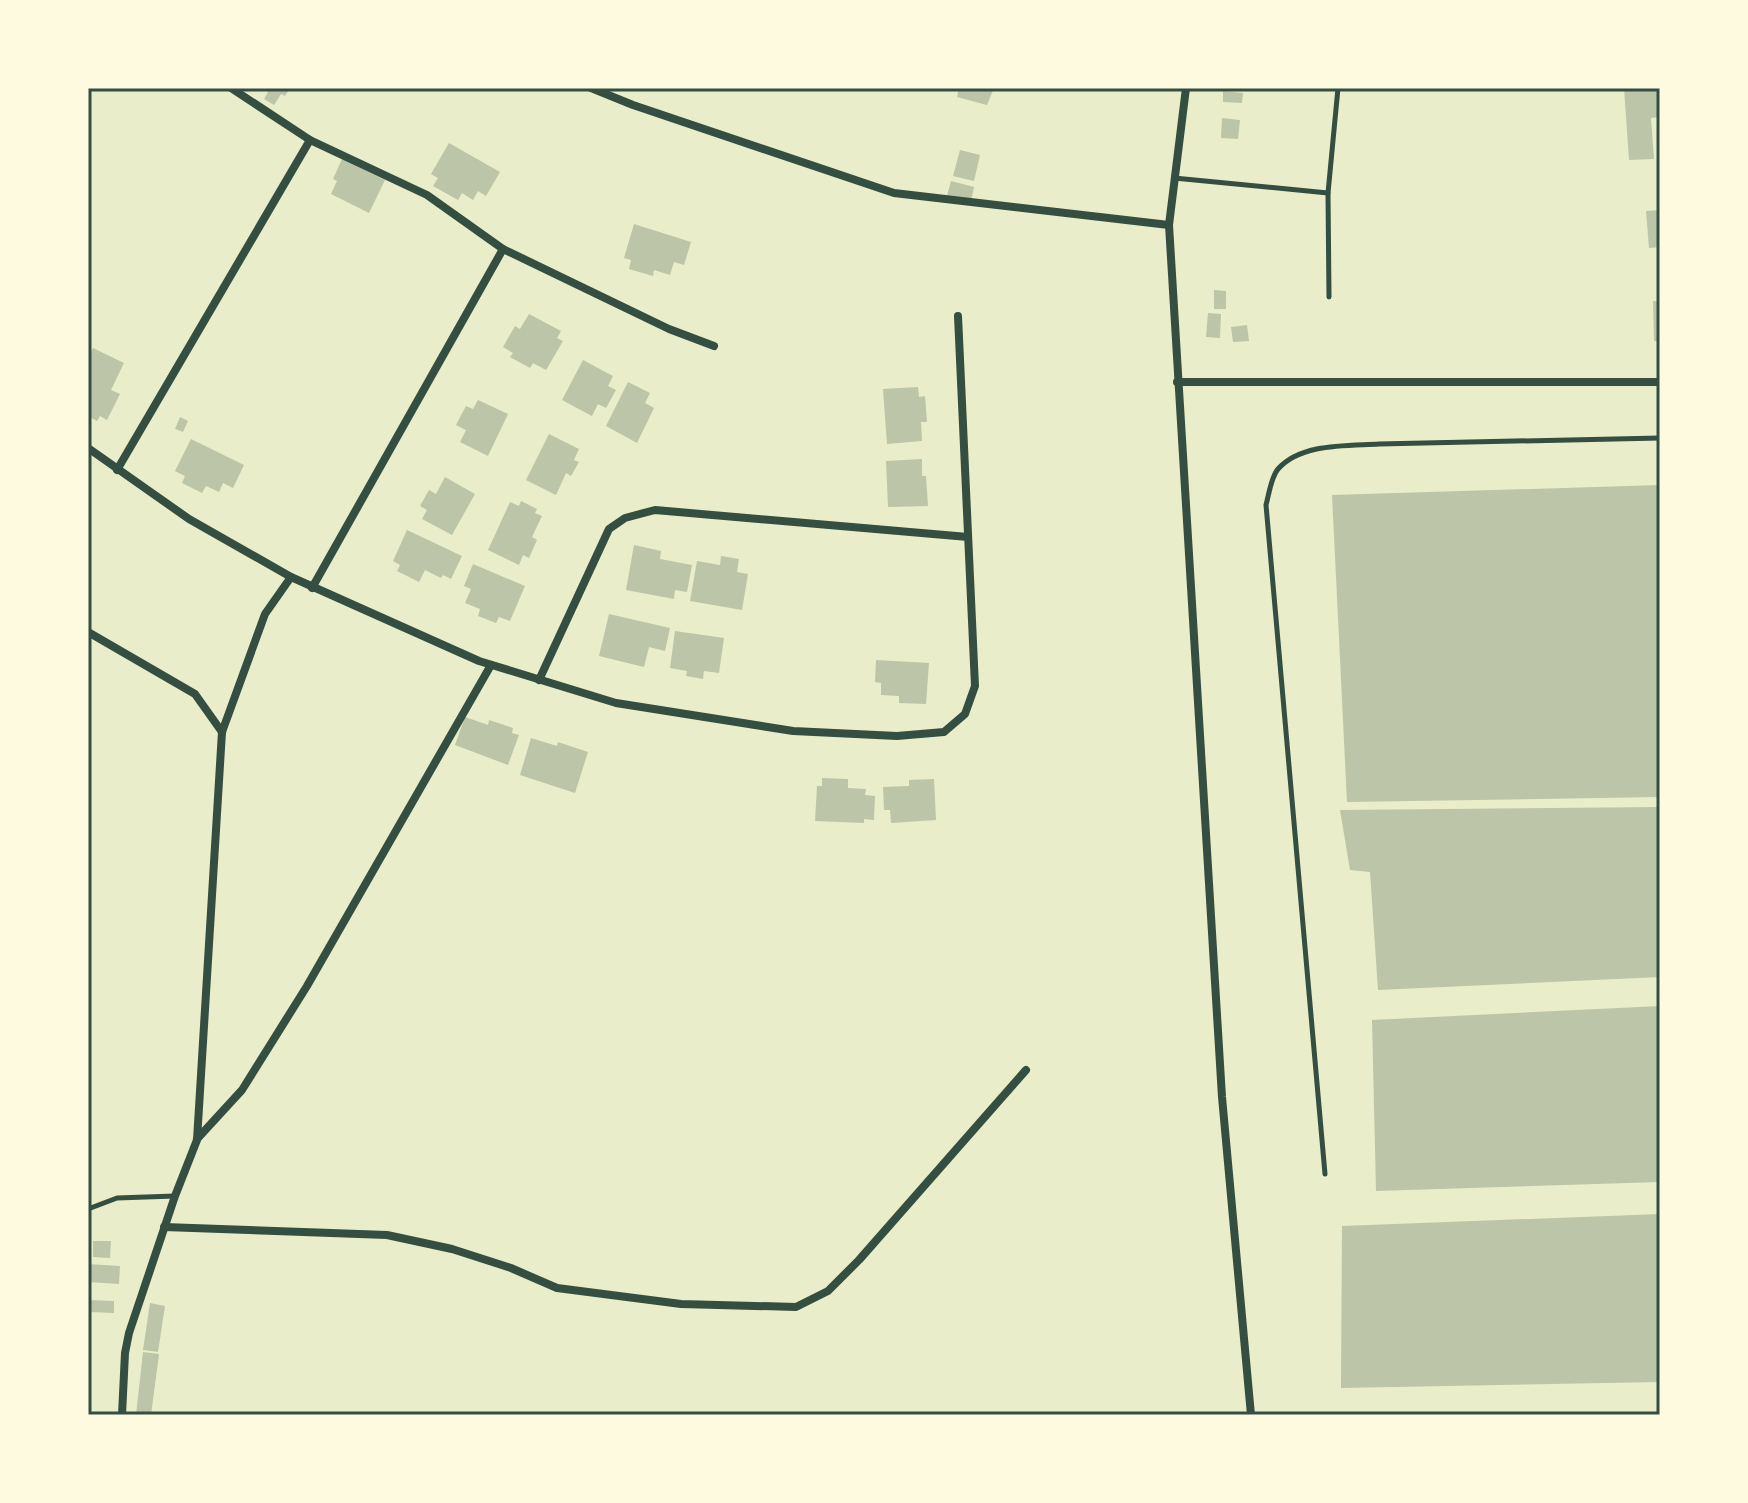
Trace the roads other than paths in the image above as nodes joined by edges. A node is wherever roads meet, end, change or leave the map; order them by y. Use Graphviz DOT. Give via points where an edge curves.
graph roads {
  1 [pos="231,88"];
  2 [pos="591,88"];
  3 [pos="1186,88"];
  4 [pos="1338,88"];
  5 [pos="310,140"];
  6 [pos="1173,178"];
  7 [pos="1328,193"];
  8 [pos="1169,225"];
  9 [pos="503,249"];
  10 [pos="1329,297"];
  11 [pos="958,316"];
  12 [pos="714,346"];
  13 [pos="1177,382"];
  14 [pos="1660,382"];
  15 [pos="1660,438"];
  16 [pos="88,448"];
  17 [pos="117,470"];
  18 [pos="968,537"];
  19 [pos="291,577"];
  20 [pos="312,588"];
  21 [pos="88,632"];
  22 [pos="491,665"];
  23 [pos="539,680"];
  24 [pos="222,732"];
  25 [pos="1026,1070"];
  26 [pos="197,1140"];
  27 [pos="1325,1174"];
  28 [pos="175,1196"];
  29 [pos="88,1209"];
  30 [pos="164,1227"];
  31 [pos="122,1415"];
  32 [pos="1251,1415"];
  1 -- 5 [label="street"];
  2 -- 8 [label="street" via="894,193"];
  3 -- 6 [label="street"];
  4 -- 7 [label="lane"];
  5 -- 9 [label="street" via="427,195"];
  5 -- 17 [label="street"];
  6 -- 7 [label="lane"];
  6 -- 8 [label="street"];
  7 -- 10 [label="lane"];
  8 -- 13 [label="street"];
  9 -- 12 [label="street"];
  9 -- 20 [label="street"];
  11 -- 18 [label="street"];
  13 -- 14 [label="street"];
  13 -- 32 [label="street" via="1221,1081"];
  15 -- 27 [label="lane" via="1335,447 1300,453 1277,470 1266,505"];
  16 -- 17 [label="street"];
  17 -- 19 [label="street" via="189,519"];
  18 -- 23 [label="street" via="655,510 625,518 609,529"];
  18 -- 23 [label="street" via="975,686 965,714 944,732 897,736 793,731 616,703"];
  19 -- 20 [label="street"];
  19 -- 24 [label="street" via="265,614"];
  20 -- 22 [label="street"];
  21 -- 24 [label="street" via="195,694"];
  22 -- 23 [label="street"];
  22 -- 26 [label="street" via="307,986 242,1090"];
  24 -- 26 [label="street"];
  25 -- 30 [label="street" via="859,1260 828,1291 796,1307 681,1304 557,1288 452,1249 387,1235"];
  26 -- 28 [label="street"];
  28 -- 29 [label="lane" via="117,1198"];
  28 -- 30 [label="street"];
  30 -- 31 [label="street" via="129,1333"];
}
